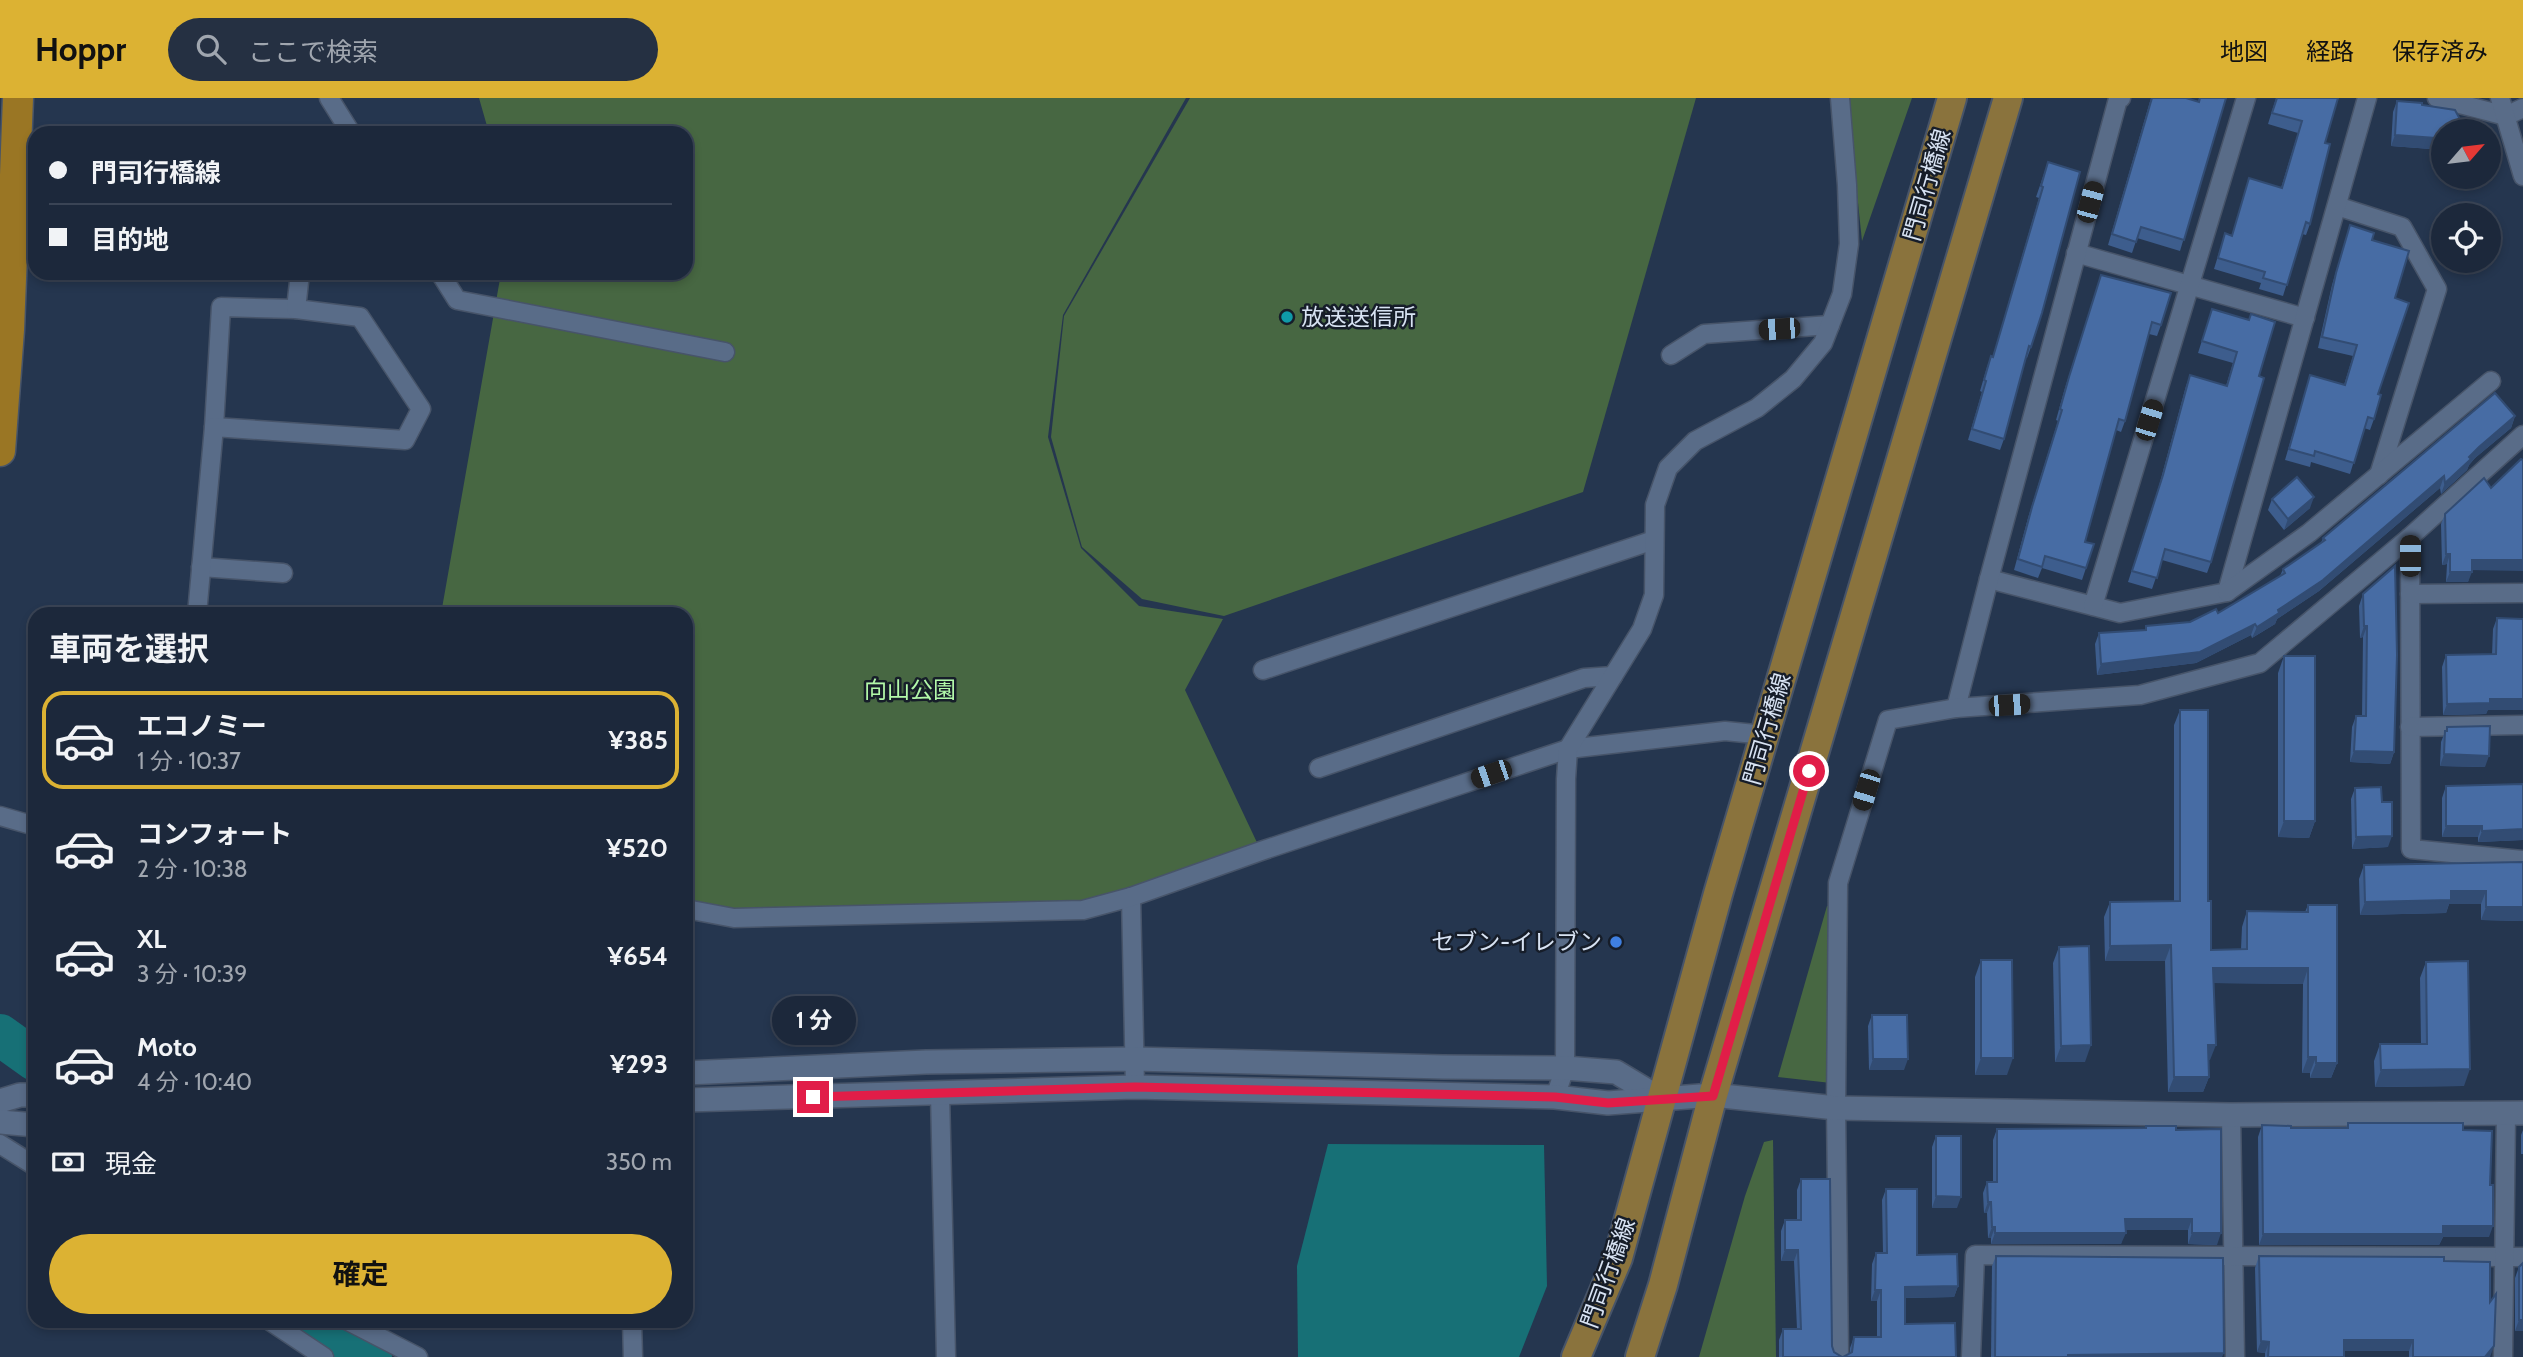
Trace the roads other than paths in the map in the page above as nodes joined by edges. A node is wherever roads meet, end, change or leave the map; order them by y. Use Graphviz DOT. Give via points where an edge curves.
graph roads {
  1 [pos="19,98"];
  2 [pos="329,98"];
  3 [pos="1840,98"];
  4 [pos="1952,98"];
  5 [pos="2008,98"];
  6 [pos="2120,98"];
  7 [pos="2246,98"];
  8 [pos="2367,98"];
  9 [pos="2437,98"];
  10 [pos="2503,107"];
  11 [pos="2523,108"];
  12 [pos="347,126"];
  13 [pos="26,153"];
  14 [pos="2523,176"];
  15 [pos="2337,206"];
  16 [pos="2076,253"];
  17 [pos="299,280"];
  18 [pos="444,280"];
  19 [pos="2189,287"];
  20 [pos="296,309"];
  21 [pos="2305,318"];
  22 [pos="1830,325"];
  23 [pos="725,352"];
  24 [pos="1671,355"];
  25 [pos="2491,382"];
  26 [pos="214,427"];
  27 [pos="2523,435"];
  28 [pos="0,451"];
  29 [pos="2378,475"];
  30 [pos="2410,537"];
  31 [pos="1654,540"];
  32 [pos="201,566"];
  33 [pos="283,573"];
  34 [pos="1989,579"];
  35 [pos="2227,592"];
  36 [pos="2523,593"];
  37 [pos="2410,594"];
  38 [pos="2093,606"];
  39 [pos="198,607"];
  40 [pos="1263,670"];
  41 [pos="1614,676"];
  42 [pos="1956,708"];
  43 [pos="2523,725"];
  44 [pos="2410,727"];
  45 [pos="1765,735"];
  46 [pos="1568,749"];
  47 [pos="1319,768"];
  48 [pos="0,816"];
  49 [pos="28,824"];
  50 [pos="2523,860"];
  51 [pos="1131,897"];
  52 [pos="693,910"];
  53 [pos="1135,1059"];
  54 [pos="1564,1068"];
  55 [pos="693,1073"];
  56 [pos="1135,1087"];
  57 [pos="940,1093"];
  58 [pos="28,1095"];
  59 [pos="1713,1096"];
  60 [pos="1555,1097"];
  61 [pos="1661,1099"];
  62 [pos="693,1100"];
  63 [pos="0,1101"];
  64 [pos="1836,1108"];
  65 [pos="2514,1113"];
  66 [pos="2231,1115"];
  67 [pos="0,1122"];
  68 [pos="28,1124"];
  69 [pos="0,1144"];
  70 [pos="28,1162"];
  71 [pos="2233,1255"];
  72 [pos="2523,1257"];
  73 [pos="2504,1258"];
  74 [pos="280,1328"];
  75 [pos="362,1328"];
  76 [pos="632,1328"];
  77 [pos="324,1357"];
  78 [pos="418,1357"];
  79 [pos="633,1357"];
  80 [pos="946,1357"];
  81 [pos="1576,1357"];
  82 [pos="1640,1357"];
  83 [pos="1839,1357"];
  84 [pos="1971,1357"];
  85 [pos="2235,1357"];
  86 [pos="2503,1357"];
  1 -- 13 [label="highway"];
  2 -- 12 [label="street"];
  3 -- 22 [label="street" via="1849,244 1842,294"];
  4 -- 45 [label="main road, 門司行橋線"];
  5 -- 59 [label="main road"];
  6 -- 16 [label="street"];
  7 -- 19 [label="street"];
  8 -- 15 [label="street"];
  9 -- 10 [label="street"];
  10 -- 11 [label="street"];
  10 -- 14 [label="street"];
  13 -- 28 [label="highway"];
  15 -- 21 [label="street"];
  15 -- 29 [label="street" via="2402,226 2437,289"];
  16 -- 19 [label="street"];
  16 -- 34 [label="street"];
  17 -- 20 [label="street"];
  18 -- 23 [label="street" via="457,300"];
  19 -- 21 [label="street"];
  19 -- 38 [label="street"];
  20 -- 26 [label="street" via="221,307"];
  20 -- 26 [label="street" via="360,317 421,409 405,440"];
  21 -- 35 [label="street"];
  22 -- 24 [label="street" via="1704,334"];
  22 -- 31 [label="street" via="1823,343 1793,379 1756,408 1695,441 1668,468 1655,505"];
  25 -- 29 [label="street"];
  26 -- 32 [label="street"];
  27 -- 30 [label="street"];
  29 -- 35 [label="street" via="2309,533"];
  30 -- 37 [label="street"];
  30 -- 42 [label="street" via="2260,663 2140,695"];
  31 -- 40 [label="street"];
  31 -- 41 [label="street" via="1654,595 1642,629"];
  32 -- 33 [label="street"];
  32 -- 39 [label="street"];
  34 -- 38 [label="street"];
  34 -- 42 [label="street"];
  35 -- 38 [label="street" via="2120,613"];
  36 -- 37 [label="street"];
  37 -- 44 [label="street"];
  41 -- 46 [label="street"];
  41 -- 47 [label="street" via="1584,678"];
  42 -- 64 [label="street" via="1888,720 1838,883"];
  43 -- 44 [label="street"];
  44 -- 50 [label="street" via="2411,849"];
  45 -- 46 [label="street" via="1725,731"];
  45 -- 61 [label="main road, 門司行橋線"];
  46 -- 51 [label="street"];
  46 -- 54 [label="street"];
  48 -- 49 [label="street"];
  51 -- 52 [label="street" via="1083,910 734,918"];
  51 -- 53 [label="street"];
  53 -- 54 [label="street"];
  53 -- 55 [label="street"];
  53 -- 56 [label="street"];
  54 -- 60 [label="street"];
  54 -- 61 [label="street" via="1616,1072"];
  56 -- 57 [label="street"];
  56 -- 60 [label="street"];
  57 -- 62 [label="street"];
  57 -- 80 [label="street"];
  58 -- 63 [label="street"];
  59 -- 61 [label="street"];
  59 -- 64 [label="street"];
  59 -- 82 [label="main road"];
  60 -- 61 [label="street" via="1608,1103"];
  61 -- 81 [label="main road, 門司行橋線" via="1618,1258"];
  64 -- 66 [label="street"];
  64 -- 83 [label="street"];
  65 -- 66 [label="street"];
  65 -- 73 [label="street"];
  66 -- 71 [label="street"];
  67 -- 68 [label="street"];
  69 -- 70 [label="street"];
  71 -- 73 [label="street"];
  71 -- 84 [label="street" via="1975,1255"];
  71 -- 85 [label="street"];
  72 -- 73 [label="street"];
  73 -- 86 [label="street"];
  74 -- 77 [label="street"];
  75 -- 78 [label="street"];
  76 -- 79 [label="street"];
}
